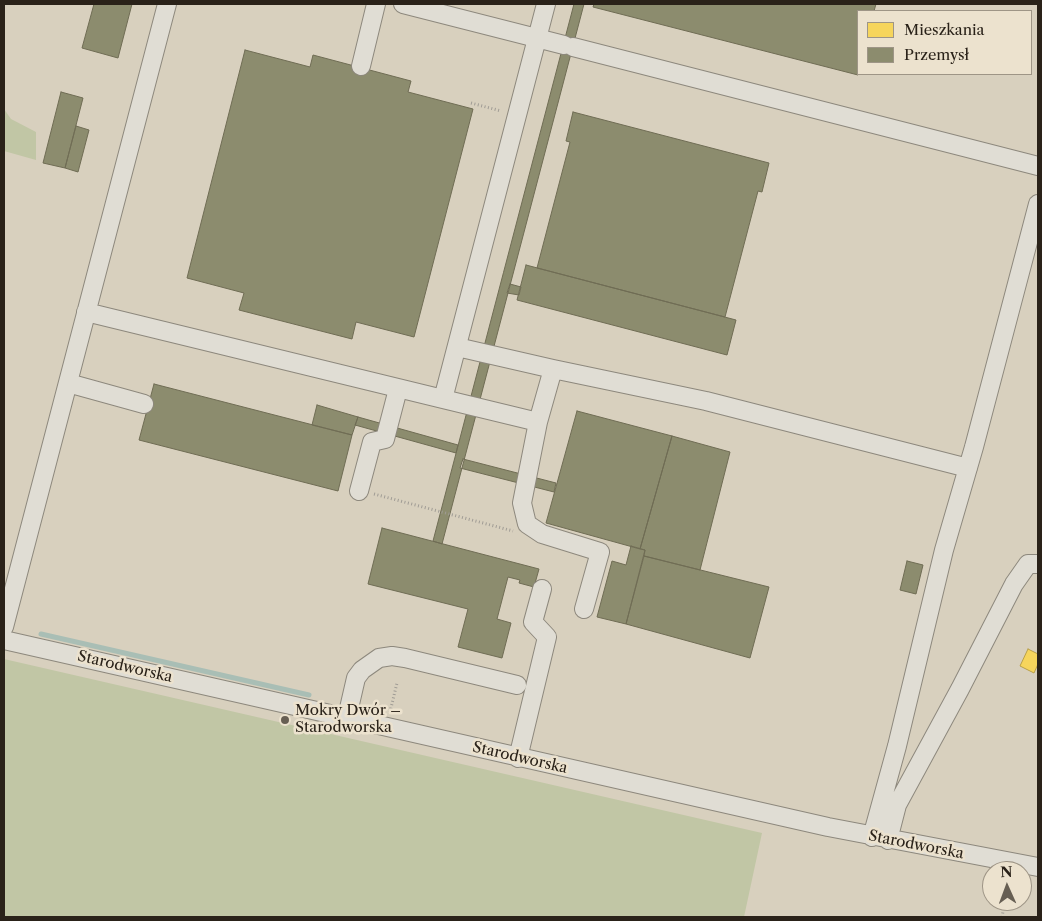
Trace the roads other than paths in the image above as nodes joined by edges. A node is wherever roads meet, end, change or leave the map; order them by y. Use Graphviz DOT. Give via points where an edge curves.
graph roads {
  1 [pos="167,4"];
  2 [pos="376,4"];
  3 [pos="403,4"];
  4 [pos="546,4"];
  5 [pos="537,37"];
  6 [pos="360,66"];
  7 [pos="1038,166"];
  8 [pos="1038,204"];
  9 [pos="86,312"];
  10 [pos="457,347"];
  11 [pos="553,369"];
  12 [pos="68,382"];
  13 [pos="398,389"];
  14 [pos="443,400"];
  15 [pos="144,404"];
  16 [pos="538,422"];
  17 [pos="968,468"];
  18 [pos="359,491"];
  19 [pos="1033,564"];
  20 [pos="542,589"];
  21 [pos="584,609"];
  22 [pos="4,627"];
  23 [pos="4,640"];
  24 [pos="516,686"];
  25 [pos="347,717"];
  26 [pos="518,758"];
  27 [pos="880,839"];
  28 [pos="1038,867"];
  1 -- 9 [label="street"];
  2 -- 6 [label="street"];
  3 -- 5 [label="street"];
  4 -- 5 [label="street"];
  5 -- 7 [label="street"];
  5 -- 10 [label="street"];
  8 -- 17 [label="street"];
  9 -- 12 [label="street"];
  9 -- 13 [label="street"];
  10 -- 11 [label="street"];
  10 -- 14 [label="street"];
  11 -- 16 [label="street"];
  11 -- 17 [label="street" via="706,400"];
  12 -- 15 [label="street"];
  12 -- 22 [label="street"];
  13 -- 14 [label="street"];
  13 -- 18 [label="street" via="385,439 372,442"];
  14 -- 16 [label="street"];
  16 -- 21 [label="street" via="522,503 527,524 542,534 600,552"];
  17 -- 27 [label="street" via="944,550 897,746"];
  19 -- 27 [label="street" via="1014,584"];
  20 -- 26 [label="street" via="533,622 548,637"];
  23 -- 25 [label="street, Starodworska"];
  24 -- 25 [label="street" via="405,658 379,658 356,678"];
  25 -- 26 [label="street, Starodworska"];
  26 -- 27 [label="street, Starodworska"];
  27 -- 28 [label="street, Starodworska"];
}
